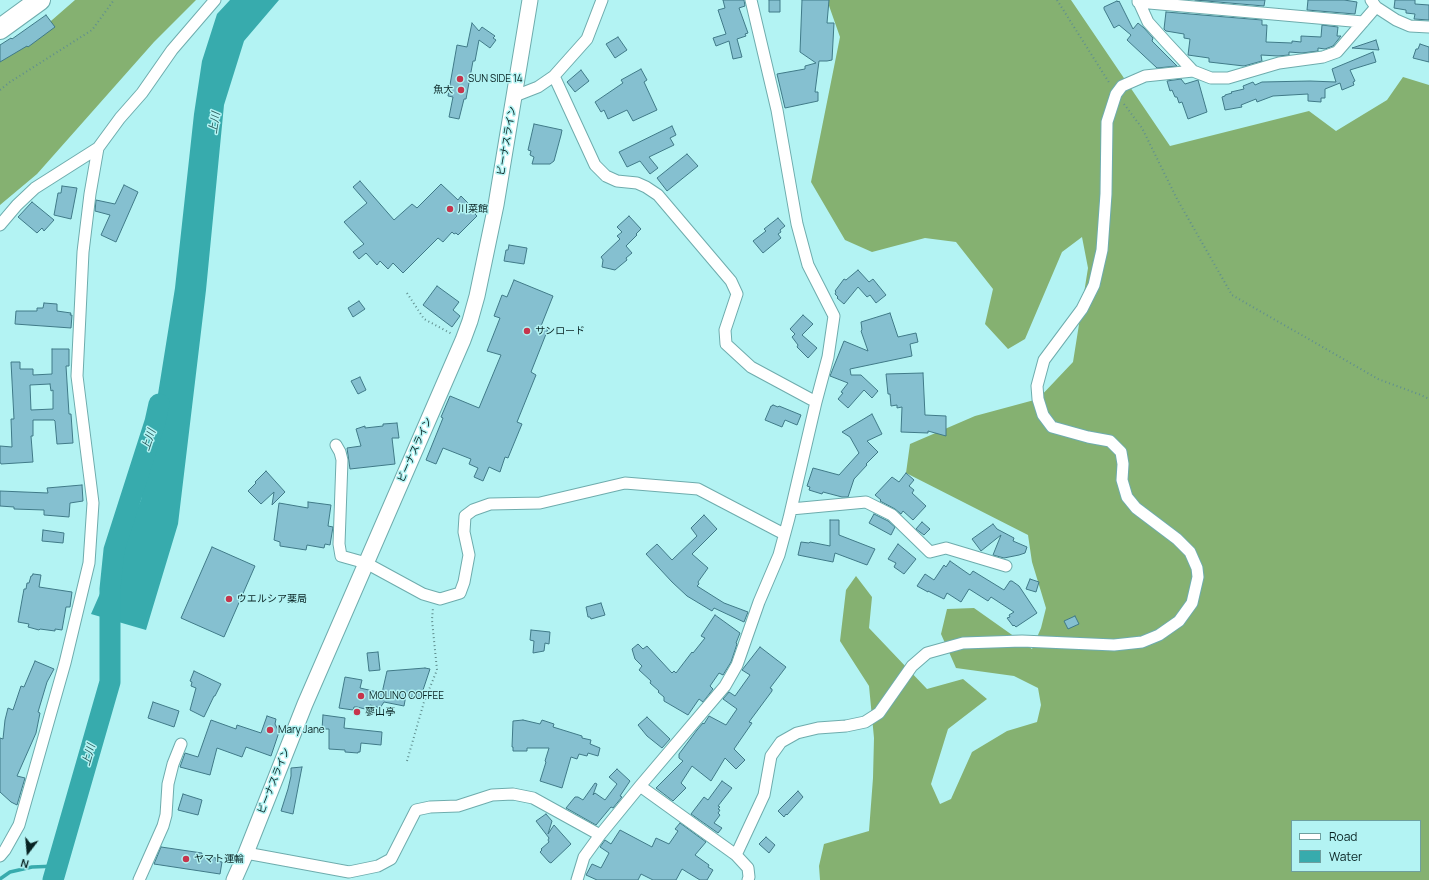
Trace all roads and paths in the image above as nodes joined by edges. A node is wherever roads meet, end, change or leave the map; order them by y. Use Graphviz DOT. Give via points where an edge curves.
graph roads {
  1 [pos="40,0"];
  2 [pos="114,0"];
  3 [pos="215,0"];
  4 [pos="530,0"];
  5 [pos="602,0"];
  6 [pos="751,0"];
  7 [pos="1057,0"];
  8 [pos="1138,1"];
  9 [pos="1373,3"];
  10 [pos="1363,22"];
  11 [pos="1429,28"];
  12 [pos="0,29"];
  13 [pos="1193,71"];
  14 [pos="554,76"];
  15 [pos="0,90"];
  16 [pos="1116,93"];
  17 [pos="515,96"];
  18 [pos="98,148"];
  19 [pos="0,225"];
  20 [pos="407,293"];
  21 [pos="463,340"];
  22 [pos="1429,399"];
  23 [pos="816,402"];
  24 [pos="336,445"];
  25 [pos="791,509"];
  26 [pos="784,534"];
  27 [pos="366,563"];
  28 [pos="1006,566"];
  29 [pos="433,597"];
  30 [pos="181,744"];
  31 [pos="407,761"];
  32 [pos="640,786"];
  33 [pos="600,835"];
  34 [pos="246,852"];
  35 [pos="736,855"];
  36 [pos="0,856"];
  37 [pos="139,880"];
  38 [pos="234,880"];
  39 [pos="577,880"];
  40 [pos="748,880"];
  1 -- 12 [label="highway"];
  2 -- 15 [label="path" via="92,30"];
  3 -- 18 [label="street" via="172,50"];
  4 -- 17 [label="main road, ビーナスライン"];
  5 -- 14 [label="street" via="587,39"];
  6 -- 23 [label="street" via="777,110 797,224 808,265 834,316 828,357"];
  7 -- 16 [label="path"];
  8 -- 10 [label="street"];
  8 -- 13 [label="street" via="1148,22"];
  9 -- 10 [label="street"];
  9 -- 11 [label="street" via="1396,20 1410,26"];
  10 -- 13 [label="street" via="1337,52 1323,57 1279,63 1228,78 1211,78"];
  13 -- 16 [label="street" via="1145,76 1122,86"];
  14 -- 17 [label="street" via="538,87"];
  14 -- 23 [label="street" via="595,165 606,176 617,181 637,183 658,196 731,281 737,294 725,330 726,344 751,367"];
  16 -- 22 [label="path" via="1142,128 1177,199 1232,295 1378,379"];
  16 -- 35 [label="street" via="1107,122 1102,250 1094,285 1082,309 1044,360 1037,386 1038,399 1043,415 1052,427 1110,441 1121,452 1122,480 1126,497 1190,552 1198,577 1192,603 1179,621 1159,635 1142,642 1114,645 1022,641 963,643 927,653 912,666 879,713 870,719 846,726 797,733 781,742 771,756 764,795"];
  17 -- 21 [label="main road, ビーナスライン" via="477,296"];
  18 -- 19 [label="street" via="35,188"];
  18 -- 36 [label="street" via="83,252 77,376 93,503 89,563 65,663 19,825"];
  20 -- 21 [label="path" via="424,319"];
  21 -- 27 [label="main road, ビーナスライン"];
  23 -- 25 [label="street"];
  24 -- 27 [label="street" via="342,460 339,544 341,556"];
  25 -- 26 [label="street"];
  25 -- 28 [label="street" via="866,502 892,514 930,552 946,548"];
  26 -- 29 [label="street" via="698,489 625,483 540,503 490,504 465,516 464,532 469,555 460,593 440,599"];
  26 -- 32 [label="street" via="779,555 737,665 725,686"];
  27 -- 29 [label="street"];
  27 -- 34 [label="main road, ビーナスライン" via="305,704"];
  29 -- 31 [label="path" via="432,620 437,670 424,702"];
  30 -- 37 [label="street" via="168,784 163,826"];
  32 -- 33 [label="street"];
  32 -- 35 [label="street"];
  33 -- 34 [label="street" via="533,798 513,794 492,795 458,806 416,810 391,859 378,866 349,872"];
  33 -- 39 [label="street" via="584,857"];
  34 -- 38 [label="main road, ビーナスライン"];
  35 -- 40 [label="street" via="748,868"];
}
